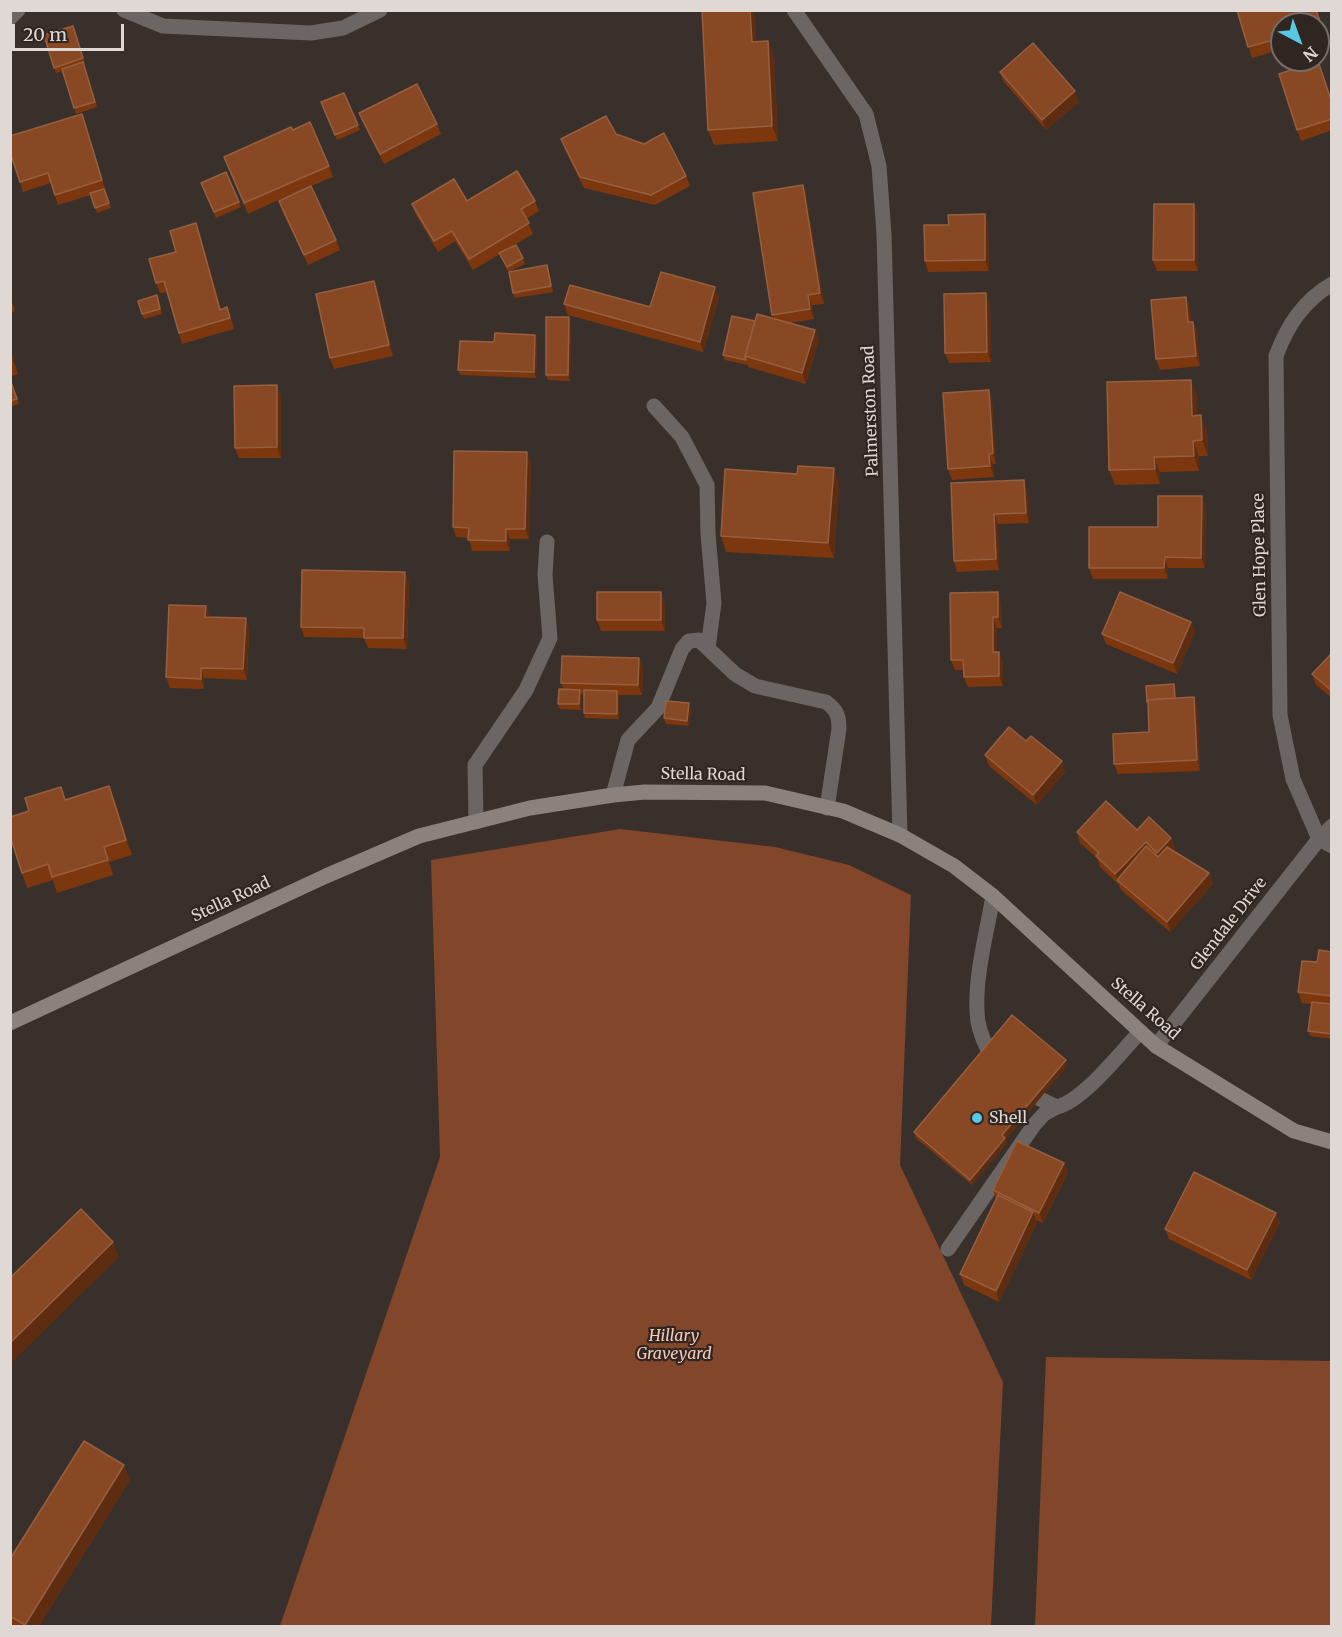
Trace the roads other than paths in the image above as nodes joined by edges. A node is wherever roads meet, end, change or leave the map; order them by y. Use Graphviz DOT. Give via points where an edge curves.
graph roads {
  1 [pos="18,10"];
  2 [pos="124,10"];
  3 [pos="380,10"];
  4 [pos="794,10"];
  5 [pos="10,18"];
  6 [pos="1332,284"];
  7 [pos="654,406"];
  8 [pos="547,542"];
  9 [pos="708,648"];
  10 [pos="613,795"];
  11 [pos="827,808"];
  12 [pos="476,822"];
  13 [pos="1332,826"];
  14 [pos="900,835"];
  15 [pos="1325,842"];
  16 [pos="993,896"];
  17 [pos="10,1023"];
  18 [pos="1140,1032"];
  19 [pos="1156,1046"];
  20 [pos="988,1050"];
  21 [pos="1040,1099"];
  22 [pos="1057,1107"];
  23 [pos="1332,1142"];
  24 [pos="948,1249"];
  1 -- 5 [label="street"];
  2 -- 3 [label="street" via="163,26 311,33 343,28"];
  4 -- 14 [label="street, Palmerston Road" via="866,114 879,166"];
  6 -- 15 [label="street, Glen Hope Place" via="1302,309 1286,331 1276,356 1280,715 1293,779"];
  7 -- 9 [label="street" via="682,437 707,485 714,603"];
  8 -- 12 [label="street" via="545,575 550,638 526,690 475,765"];
  9 -- 10 [label="street" via="699,640 689,641 682,649 658,708 628,740"];
  9 -- 11 [label="street" via="735,674 755,686 826,702 834,708 838,729"];
  10 -- 11 [label="main road, Stella Road" via="765,794"];
  10 -- 12 [label="main road, Stella Road" via="530,808"];
  11 -- 14 [label="main road, Stella Road"];
  12 -- 17 [label="main road, Stella Road" via="419,836 326,876"];
  13 -- 15 [label="street, Glendale Drive"];
  14 -- 16 [label="main road, Stella Road" via="954,866"];
  15 -- 19 [label="street, Glendale Drive"];
  16 -- 18 [label="main road, Stella Road"];
  16 -- 20 [label="street" via="976,1010"];
  18 -- 19 [label="main road, Stella Road"];
  18 -- 22 [label="street" via="1083,1092"];
  19 -- 23 [label="main road, Stella Road" via="1294,1131"];
  21 -- 22 [label="street"];
  22 -- 24 [label="street" via="1034,1125"];
}
